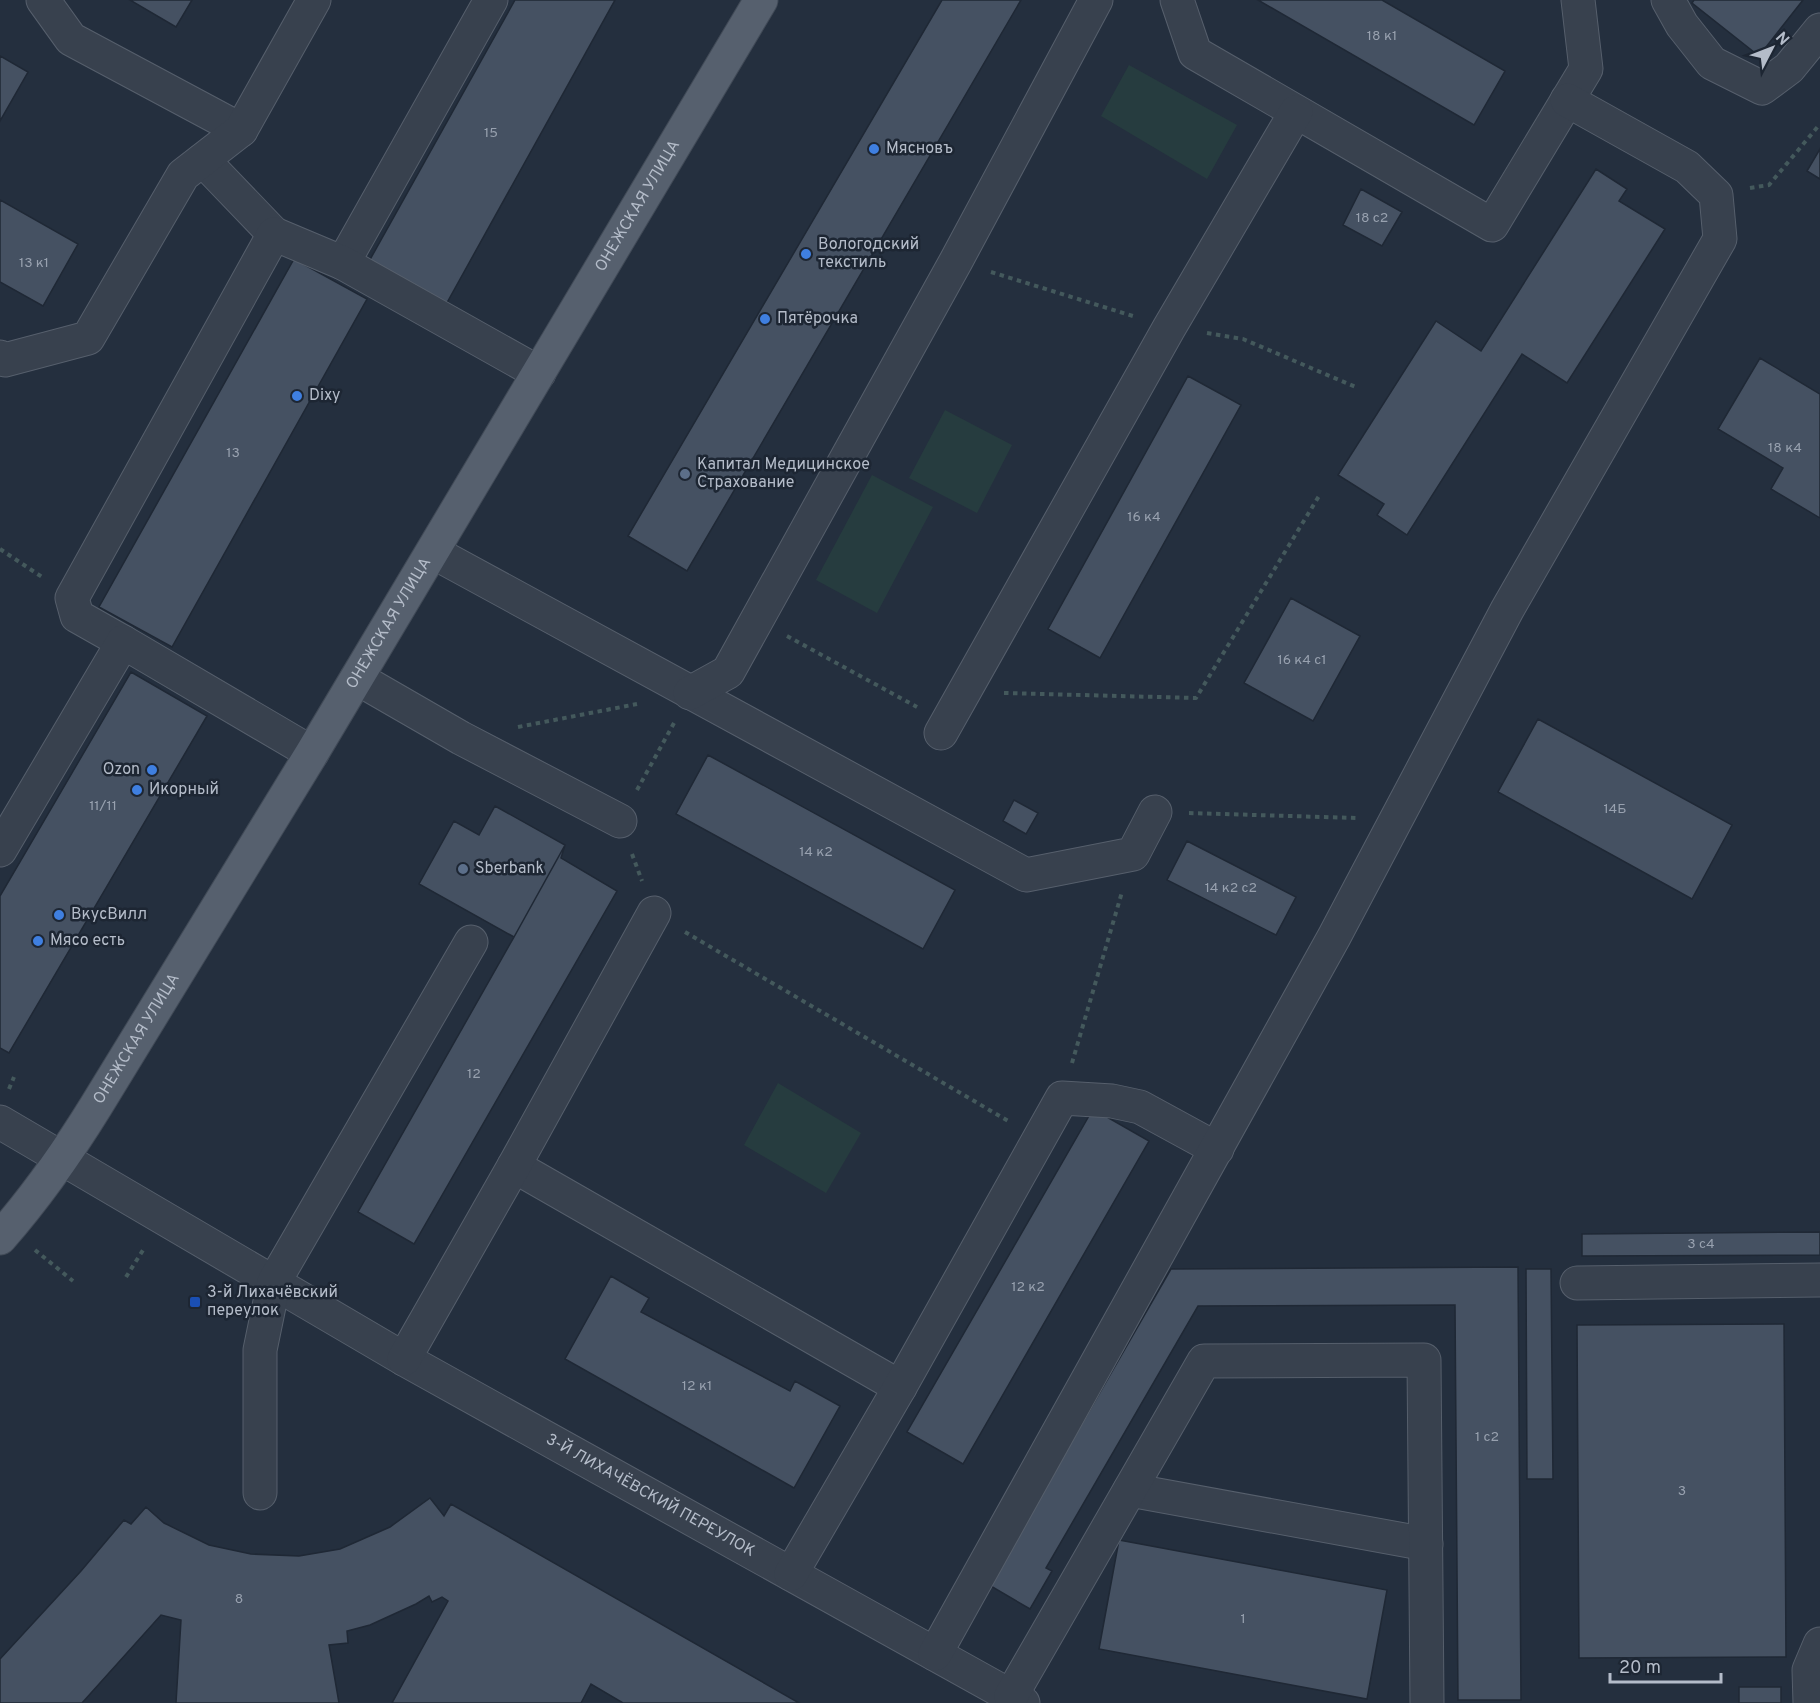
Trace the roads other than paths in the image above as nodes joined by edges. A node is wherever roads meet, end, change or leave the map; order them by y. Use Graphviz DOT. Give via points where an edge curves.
graph roads {
  1 [pos="43,0"];
  2 [pos="314,0"];
  3 [pos="491,0"];
  4 [pos="761,0"];
  5 [pos="1096,0"];
  6 [pos="1178,0"];
  7 [pos="1578,0"];
  8 [pos="1668,0"];
  9 [pos="1820,30"];
  10 [pos="1567,100"];
  11 [pos="1296,112"];
  12 [pos="241,130"];
  13 [pos="203,160"];
  14 [pos="274,234"];
  15 [pos="343,263"];
  16 [pos="0,357"];
  17 [pos="539,373"];
  18 [pos="433,552"];
  19 [pos="123,642"];
  20 [pos="357,678"];
  21 [pos="690,693"];
  22 [pos="944,728"];
  23 [pos="312,753"];
  24 [pos="1155,812"];
  25 [pos="620,821"];
  26 [pos="0,850"];
  27 [pos="654,913"];
  28 [pos="471,942"];
  29 [pos="0,1122"];
  30 [pos="1217,1149"];
  31 [pos="63,1158"];
  32 [pos="514,1166"];
  33 [pos="0,1238"];
  34 [pos="1820,1280"];
  35 [pos="274,1282"];
  36 [pos="1577,1283"];
  37 [pos="404,1359"];
  38 [pos="900,1387"];
  39 [pos="1130,1490"];
  40 [pos="260,1493"];
  41 [pos="1426,1544"];
  42 [pos="791,1574"];
  43 [pos="1820,1644"];
  44 [pos="935,1654"];
  45 [pos="1017,1700"];
  46 [pos="1427,1703"];
  47 [pos="1810,1703"];
  1 -- 12 [label="street" via="71,39"];
  2 -- 12 [label="street"];
  3 -- 15 [label="street"];
  4 -- 17 [label="main road, ОНЕЖСКАЯ УЛИЦА"];
  5 -- 21 [label="street" via="728,672"];
  6 -- 11 [label="street" via="1195,53"];
  7 -- 10 [label="street" via="1586,69"];
  8 -- 9 [label="street" via="1712,63 1762,88 1789,68"];
  10 -- 11 [label="street" via="1492,225"];
  10 -- 30 [label="street" via="1687,167 1716,195 1720,239 1507,610"];
  11 -- 22 [label="street" via="1169,328"];
  12 -- 13 [label="street"];
  13 -- 14 [label="street"];
  13 -- 16 [label="street" via="183,175 88,338 5,360"];
  14 -- 15 [label="street"];
  14 -- 19 [label="street" via="72,598 77,616"];
  15 -- 17 [label="street"];
  17 -- 18 [label="main road, ОНЕЖСКАЯ УЛИЦА"];
  18 -- 20 [label="main road, ОНЕЖСКАЯ УЛИЦА"];
  18 -- 21 [label="street"];
  19 -- 23 [label="street"];
  19 -- 26 [label="street"];
  20 -- 23 [label="main road, ОНЕЖСКАЯ УЛИЦА"];
  20 -- 25 [label="street" via="461,738"];
  21 -- 24 [label="street" via="1026,875 1133,854"];
  23 -- 31 [label="main road, ОНЕЖСКАЯ УЛИЦА"];
  27 -- 32 [label="street"];
  28 -- 35 [label="street"];
  29 -- 31 [label="street, 3-Й ЛИХАЧЁВСКИЙ ПЕРЕУЛОК"];
  30 -- 38 [label="street" via="1140,1107 1062,1098"];
  30 -- 44 [label="street"];
  31 -- 33 [label="main road, ОНЕЖСКАЯ УЛИЦА"];
  31 -- 35 [label="street, 3-Й ЛИХАЧЁВСКИЙ ПЕРЕУЛОК"];
  32 -- 37 [label="street"];
  32 -- 38 [label="street"];
  34 -- 36 [label="street"];
  35 -- 37 [label="street, 3-Й ЛИХАЧЁВСКИЙ ПЕРЕУЛОК"];
  35 -- 40 [label="street" via="260,1350"];
  37 -- 42 [label="street, 3-Й ЛИХАЧЁВСКИЙ ПЕРЕУЛОК"];
  38 -- 42 [label="street"];
  39 -- 41 [label="street"];
  39 -- 41 [label="street" via="1204,1361 1424,1360"];
  39 -- 45 [label="street"];
  41 -- 46 [label="street"];
  42 -- 44 [label="street, 3-Й ЛИХАЧЁВСКИЙ ПЕРЕУЛОК"];
  43 -- 47 [label="street" via="1809,1670"];
  44 -- 45 [label="street, 3-Й ЛИХАЧЁВСКИЙ ПЕРЕУЛОК"];
}
